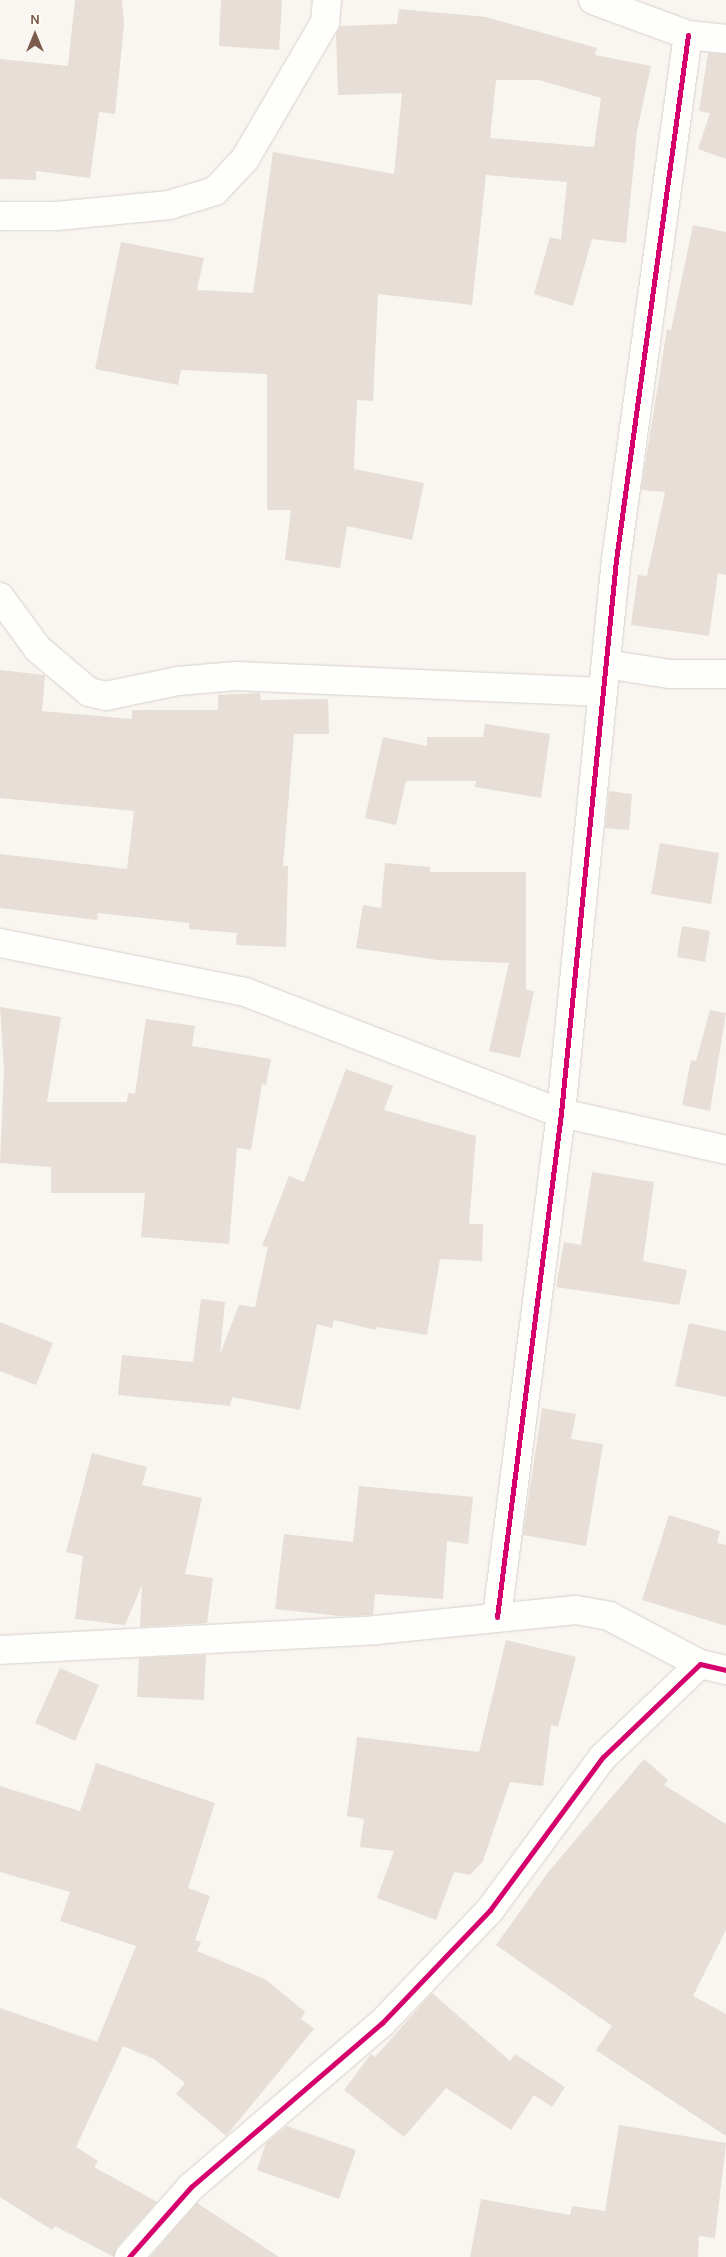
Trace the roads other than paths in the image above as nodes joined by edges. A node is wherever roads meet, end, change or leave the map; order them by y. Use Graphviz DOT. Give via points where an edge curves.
graph roads {
  1 [pos="327,0"];
  2 [pos="593,0"];
  3 [pos="688,35"];
  4 [pos="726,39"];
  5 [pos="0,216"];
  6 [pos="0,597"];
  7 [pos="606,664"];
  8 [pos="726,674"];
  9 [pos="603,692"];
  10 [pos="0,943"];
  11 [pos="561,1112"];
  12 [pos="726,1150"];
  13 [pos="497,1617"];
  14 [pos="0,1650"];
  15 [pos="713,1667"];
  16 [pos="130,2257"];
  1 -- 5 [label="street" via="325,22 246,159 216,190 169,205 57,216"];
  2 -- 3 [label="street"];
  3 -- 4 [label="street"];
  3 -- 7 [label="street"];
  6 -- 9 [label="street" via="38,649 89,692 106,696 178,681 236,676"];
  7 -- 8 [label="street" via="670,674"];
  7 -- 9 [label="street"];
  9 -- 11 [label="street"];
  10 -- 11 [label="street" via="245,992"];
  11 -- 12 [label="street"];
  11 -- 13 [label="street"];
  13 -- 14 [label="street" via="376,1630"];
  13 -- 15 [label="street" via="576,1610 609,1616"];
  15 -- 16 [label="street" via="603,1757 490,1910 388,2016 191,2187"];
}
